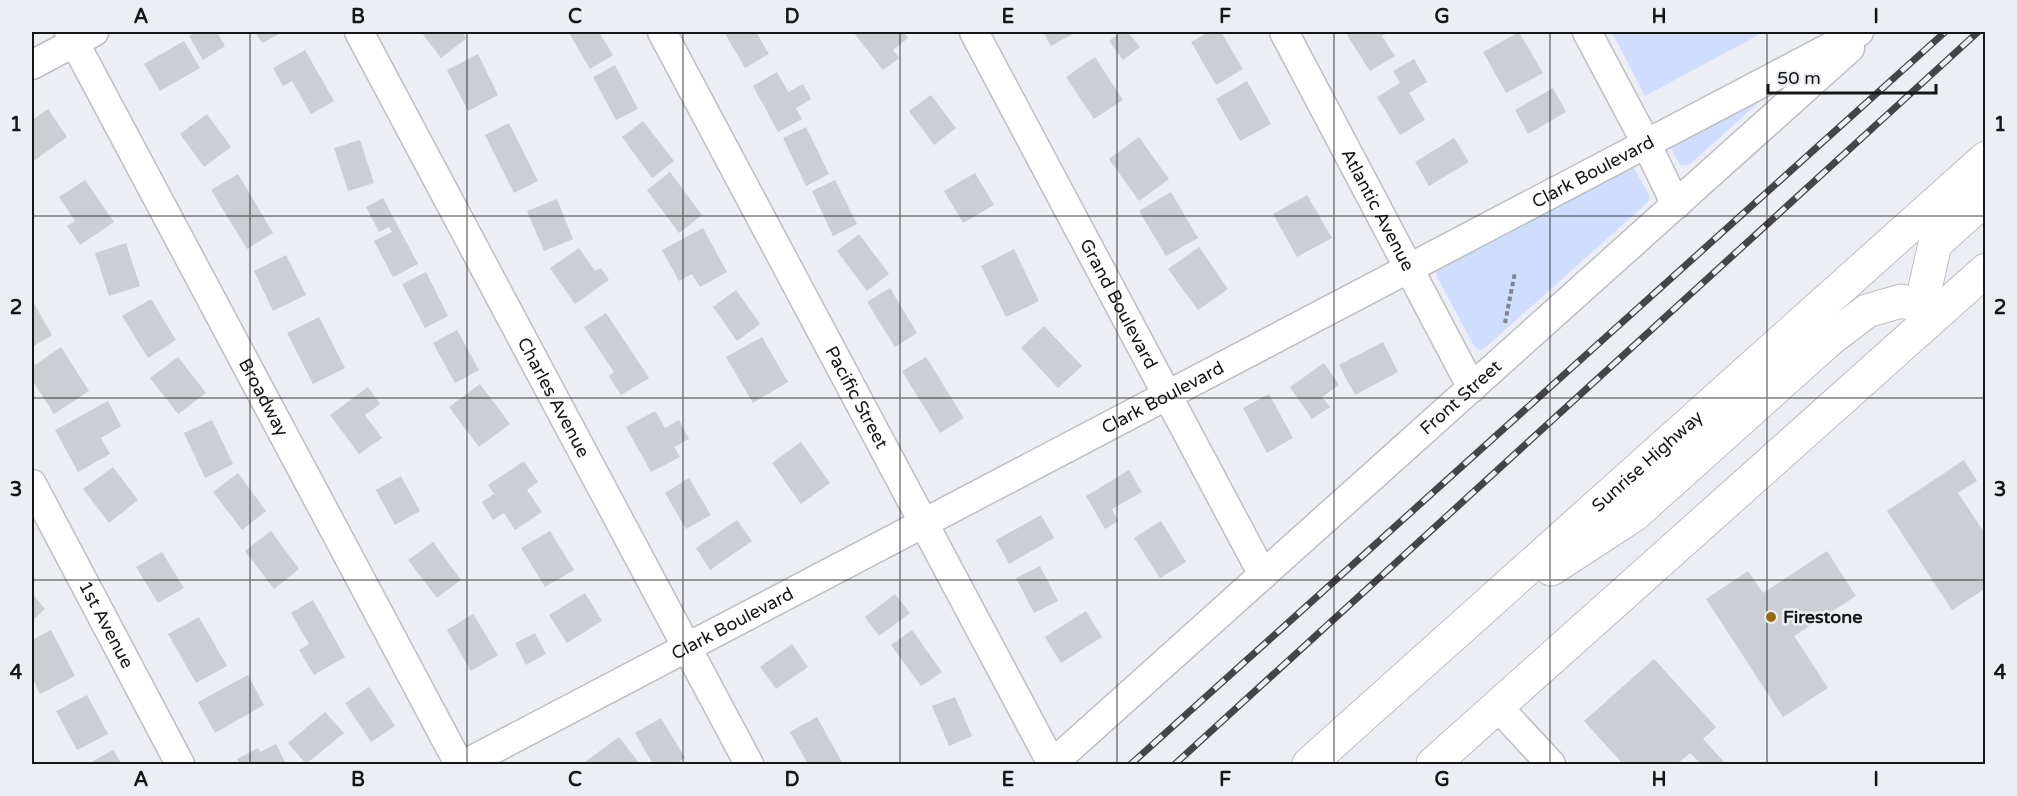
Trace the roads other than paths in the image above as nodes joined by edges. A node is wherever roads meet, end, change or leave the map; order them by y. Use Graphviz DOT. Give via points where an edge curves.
graph roads {
  1 [pos="359,32"];
  2 [pos="662,32"];
  3 [pos="974,32"];
  4 [pos="1284,32"];
  5 [pos="1587,32"];
  6 [pos="1859,32"];
  7 [pos="1869,32"];
  8 [pos="79,35"];
  9 [pos="32,65"];
  10 [pos="1646,143"];
  11 [pos="1986,158"];
  12 [pos="1986,198"];
  13 [pos="1676,205"];
  14 [pos="1409,268"];
  15 [pos="1986,270"];
  16 [pos="1926,312"];
  17 [pos="1472,388"];
  18 [pos="1168,395"];
  19 [pos="32,484"];
  20 [pos="923,524"];
  21 [pos="1263,575"];
  22 [pos="1468,622"];
  23 [pos="687,647"];
  24 [pos="1497,706"];
  25 [pos="1052,764"];
  26 [pos="180,765"];
  27 [pos="459,765"];
  28 [pos="465,765"];
  29 [pos="749,765"];
  30 [pos="1309,765"];
  31 [pos="1433,765"];
  32 [pos="1551,765"];
  1 -- 23 [label="street, Charles Avenue"];
  2 -- 20 [label="street, Pacific Street"];
  3 -- 18 [label="street, Grand Boulevard"];
  4 -- 14 [label="street, Atlantic Avenue"];
  5 -- 10 [label="street"];
  6 -- 10 [label="street, Clark Boulevard"];
  7 -- 13 [label="street, Front Street"];
  8 -- 9 [label="street"];
  8 -- 27 [label="street, Broadway"];
  10 -- 13 [label="street"];
  10 -- 14 [label="street, Clark Boulevard"];
  11 -- 22 [label="highway, Sunrise Highway"];
  12 -- 16 [label="highway" via="1935,244"];
  13 -- 17 [label="street, Front Street"];
  14 -- 17 [label="street, Atlantic Avenue"];
  14 -- 18 [label="street, Clark Boulevard"];
  15 -- 16 [label="highway"];
  16 -- 22 [label="highway" via="1901,301 1868,311 1829,340 1634,515"];
  16 -- 24 [label="highway"];
  17 -- 21 [label="street, Front Street"];
  18 -- 20 [label="street, Clark Boulevard"];
  18 -- 21 [label="street, Grand Boulevard"];
  19 -- 26 [label="street, 1st Avenue"];
  20 -- 23 [label="street, Clark Boulevard"];
  20 -- 25 [label="street, Pacific Street"];
  21 -- 25 [label="street, Front Street"];
  22 -- 30 [label="highway, Sunrise Highway"];
  23 -- 28 [label="street, Clark Boulevard"];
  23 -- 29 [label="street, Charles Avenue"];
  24 -- 31 [label="highway"];
  24 -- 32 [label="street"];
}
